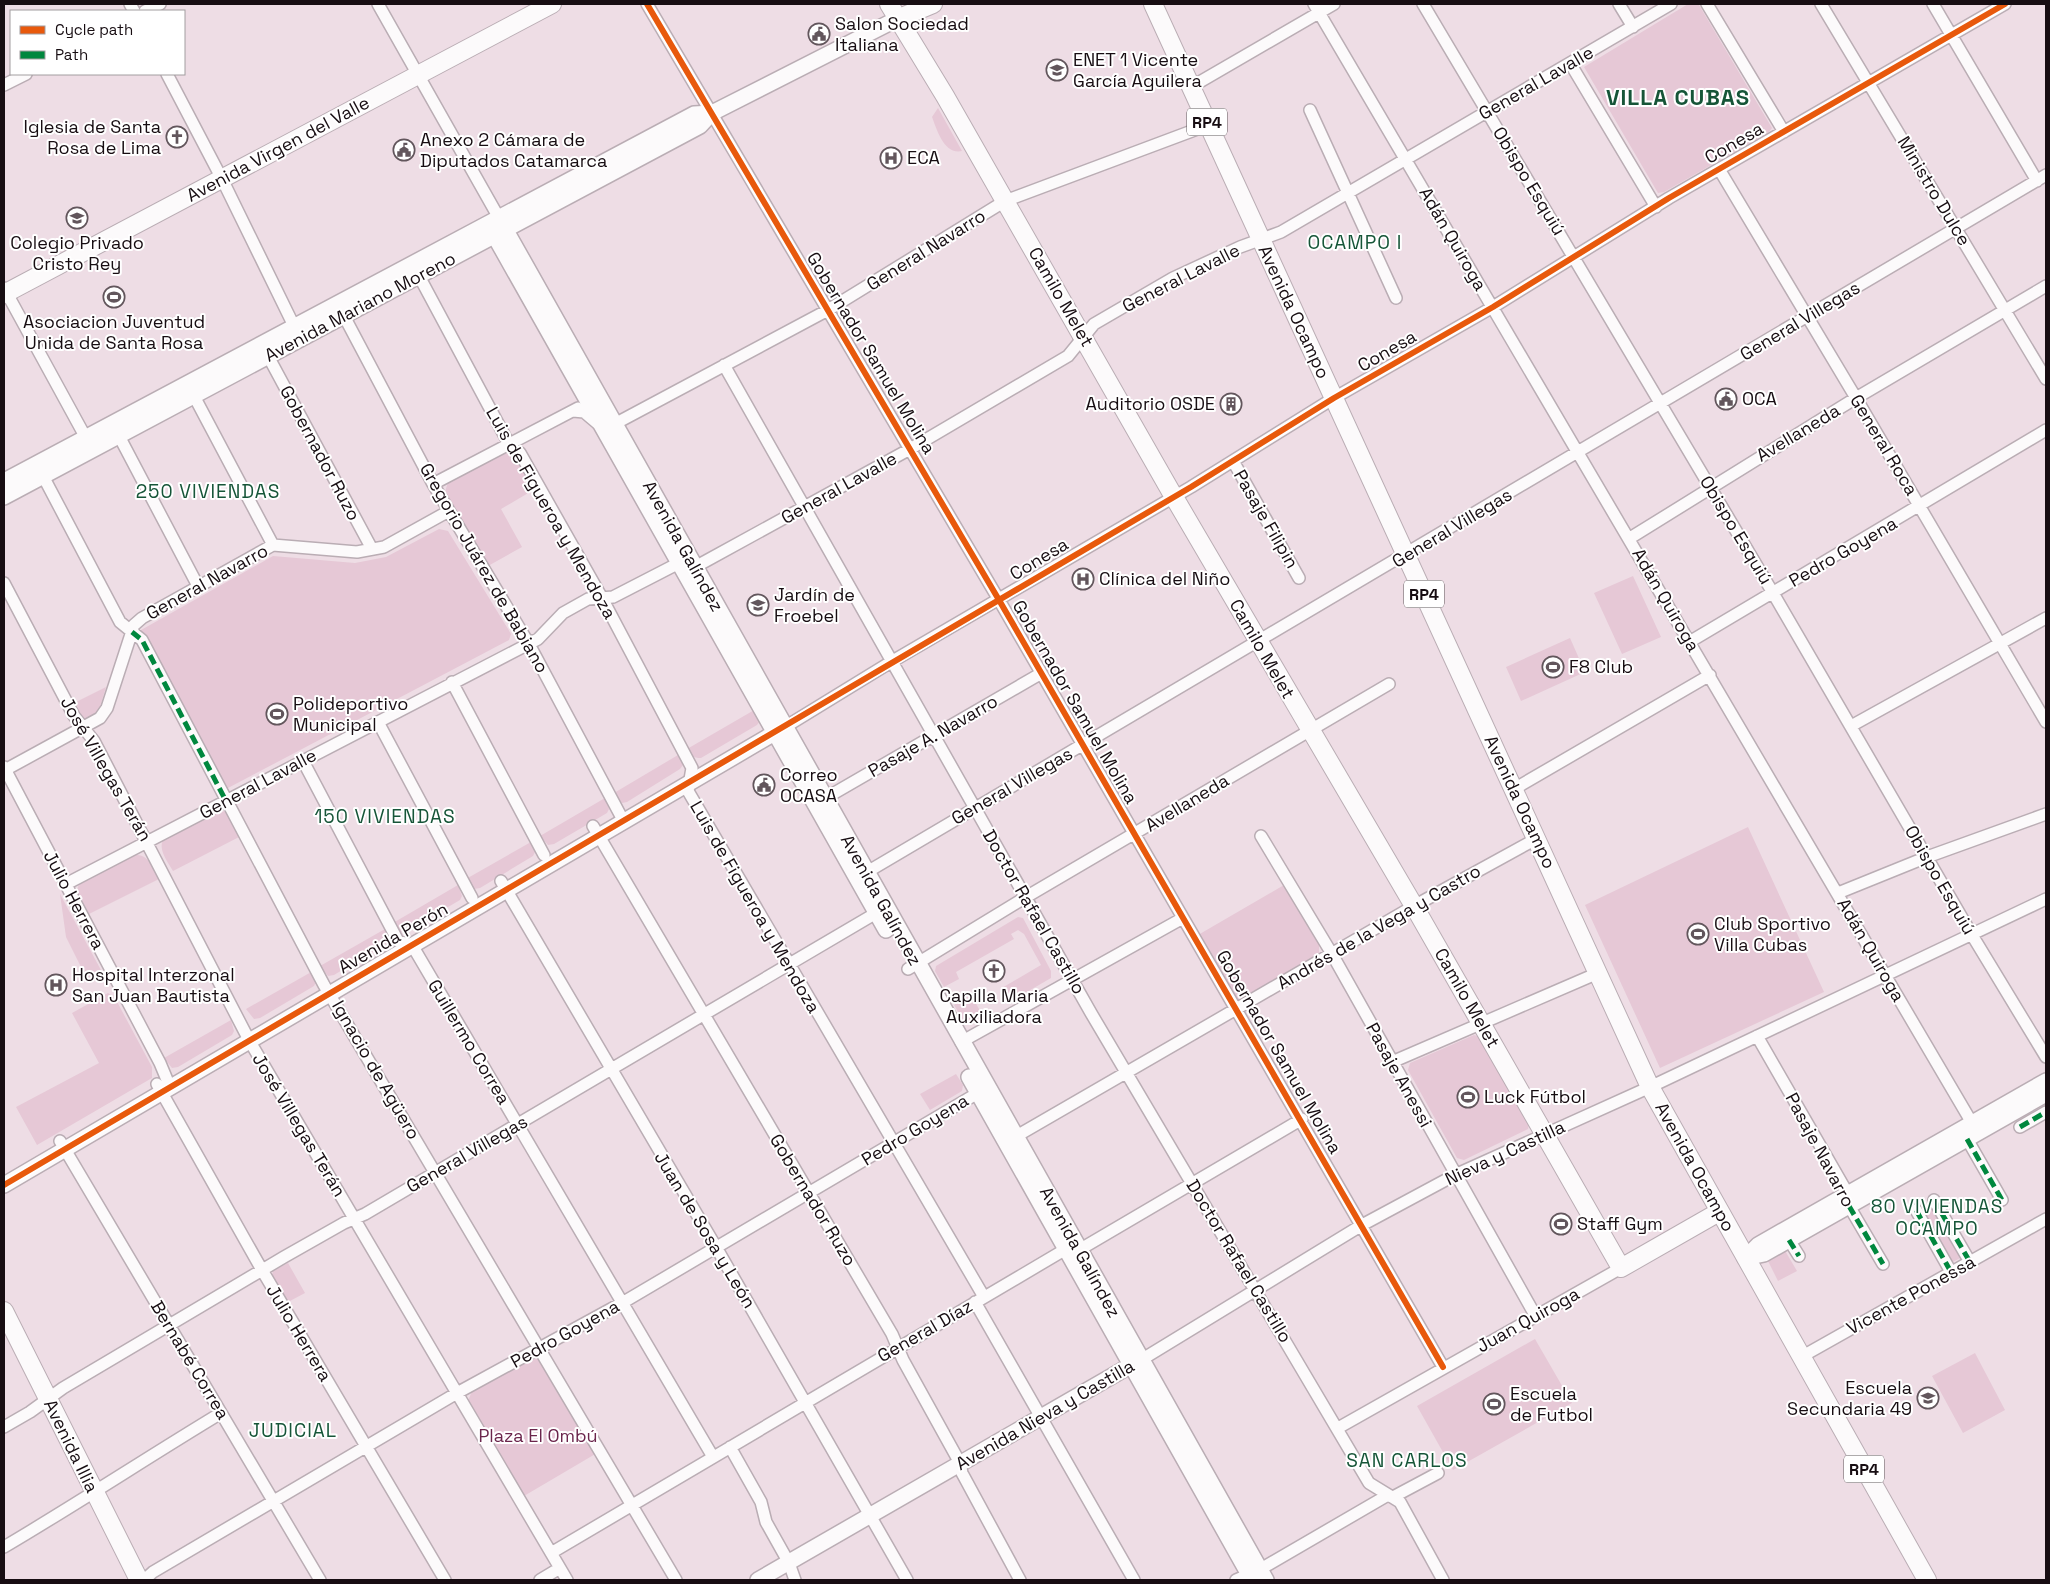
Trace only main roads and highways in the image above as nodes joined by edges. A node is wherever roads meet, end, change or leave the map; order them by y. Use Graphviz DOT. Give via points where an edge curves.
graph roads {
  1 [pos="552,4"];
  2 [pos="933,4"];
  3 [pos="1153,4"];
  4 [pos="893,11"];
  5 [pos="499,228"];
  6 [pos="5,292"];
  7 [pos="609,427"];
  8 [pos="4,481"];
  9 [pos="4,497"];
  10 [pos="776,727"];
  11 [pos="596,831"];
  12 [pos="861,875"];
  13 [pos="503,885"];
  14 [pos="405,943"];
  15 [pos="912,966"];
  16 [pos="2046,1081"];
  17 [pos="982,1090"];
  18 [pos="2046,1094"];
  19 [pos="62,1145"];
  20 [pos="4,1174"];
  21 [pos="4,1184"];
  22 [pos="1849,1200"];
  23 [pos="1719,1212"];
  24 [pos="1072,1249"];
  25 [pos="1745,1258"];
  26 [pos="1621,1268"];
  27 [pos="4,1311"];
  28 [pos="1136,1366"];
  29 [pos="791,1571"];
  30 [pos="1252,1577"];
  31 [pos="139,1580"];
  32 [pos="758,1580"];
  33 [pos="775,1580"];
  34 [pos="1926,1580"];
  1 -- 6 [label="main road, Avenida Virgen del Valle"];
  2 -- 4 [label="main road, Avenida Mariano Moreno"];
  3 -- 23 [label="main road, Avenida Ocampo / RP4" via="1650,1087"];
  4 -- 5 [label="main road, Avenida Mariano Moreno" via="712,113 694,114"];
  4 -- 26 [label="main road, Camilo Melet" via="1482,1023"];
  5 -- 7 [label="main road, Avenida Galíndez"];
  5 -- 7 [label="main road, Avenida Galíndez" via="589,403"];
  5 -- 8 [label="main road, Avenida Mariano Moreno" via="294,326"];
  5 -- 9 [label="main road, Avenida Mariano Moreno" via="419,276"];
  7 -- 10 [label="main road, Avenida Galíndez" via="679,563"];
  7 -- 10 [label="main road, Avenida Galíndez" via="695,567"];
  10 -- 11 [label="main road, Avenida Perón"];
  10 -- 12 [label="main road, Avenida Galíndez"];
  10 -- 12 [label="main road, Avenida Galíndez" via="824,798"];
  11 -- 13 [label="main road, Avenida Perón"];
  11 -- 13 [label="main road, Avenida Perón" via="544,855"];
  12 -- 15 [label="main road, Avenida Galíndez"];
  13 -- 14 [label="main road, Avenida Perón"];
  13 -- 14 [label="main road, Avenida Perón" via="472,898"];
  14 -- 19 [label="main road, Avenida Perón"];
  15 -- 17 [label="main road, Avenida Galíndez"];
  15 -- 17 [label="main road, Avenida Galíndez" via="961,1042"];
  16 -- 22 [label="main road"];
  17 -- 24 [label="main road, Avenida Galíndez"];
  17 -- 24 [label="main road, Avenida Galíndez" via="1015,1137"];
  18 -- 22 [label="main road"];
  19 -- 20 [label="main road, Avenida Perón"];
  19 -- 21 [label="main road, Avenida Perón"];
  22 -- 25 [label="main road" via="1758,1245"];
  22 -- 25 [label="main road" via="1764,1254"];
  23 -- 25 [label="main road, Avenida Ocampo / RP4"];
  23 -- 26 [label="main road, Juan Quiroga"];
  24 -- 28 [label="main road, Avenida Galíndez"];
  25 -- 34 [label="main road, Avenida Ocampo / RP4"];
  27 -- 31 [label="main road, Avenida Illia"];
  28 -- 29 [label="main road, Avenida Nieva y Castilla" via="872,1519"];
  28 -- 30 [label="main road, Avenida Galíndez"];
  29 -- 32 [label="main road, Avenida Nieva y Castilla"];
  29 -- 33 [label="main road, Avenida Nieva y Castilla"];
}
